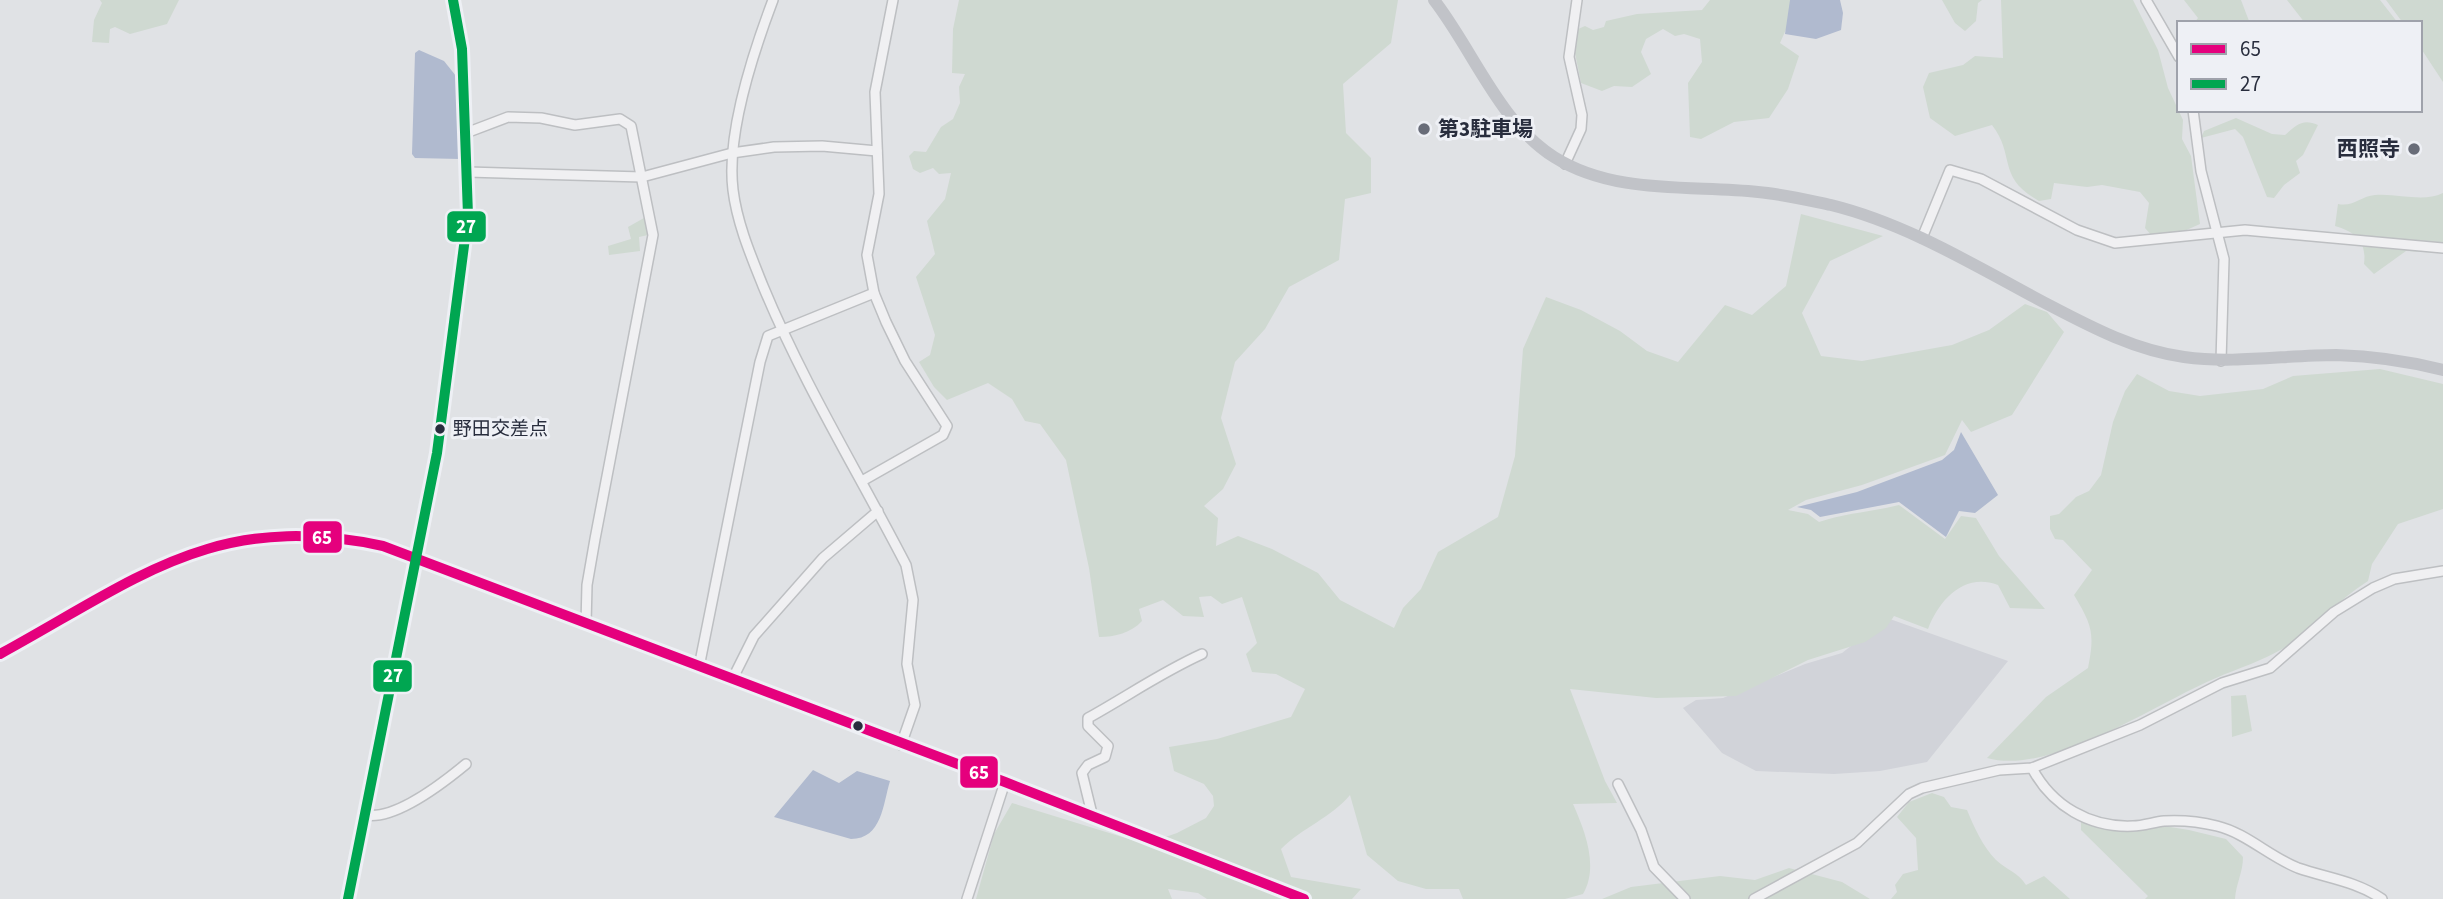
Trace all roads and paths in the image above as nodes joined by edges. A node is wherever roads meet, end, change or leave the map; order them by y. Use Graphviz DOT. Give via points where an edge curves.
graph roads {
  1 [pos="453,0"];
  2 [pos="773,0"];
  3 [pos="894,0"];
  4 [pos="1434,0"];
  5 [pos="1577,0"];
  6 [pos="2146,0"];
  7 [pos="2177,54"];
  8 [pos="2193,112"];
  9 [pos="466,133"];
  10 [pos="877,150"];
  11 [pos="732,153"];
  12 [pos="1565,164"];
  13 [pos="468,172"];
  14 [pos="642,177"];
  15 [pos="2218,231"];
  16 [pos="1922,238"];
  17 [pos="2443,248"];
  18 [pos="874,293"];
  19 [pos="782,332"];
  20 [pos="2221,361"];
  21 [pos="2443,370"];
  22 [pos="862,481"];
  23 [pos="878,511"];
  24 [pos="418,560"];
  25 [pos="2443,571"];
  26 [pos="586,624"];
  27 [pos="0,654"];
  28 [pos="1202,654"];
  29 [pos="699,667"];
  30 [pos="732,680"];
  31 [pos="901,745"];
  32 [pos="466,764"];
  33 [pos="2032,768"];
  34 [pos="1005,782"];
  35 [pos="1618,784"];
  36 [pos="366,815"];
  37 [pos="1093,818"];
  38 [pos="348,899"];
  39 [pos="967,899"];
  40 [pos="1304,899"];
  41 [pos="1685,899"];
  42 [pos="1754,899"];
  43 [pos="2382,899"];
  1 -- 9 [label="street" via="462,49"];
  2 -- 11 [label="street" via="754,50"];
  3 -- 10 [label="street" via="875,92"];
  4 -- 12 [label="street" via="1511,117"];
  5 -- 12 [label="street" via="1569,57 1581,129"];
  6 -- 7 [label="street"];
  8 -- 15 [label="street" via="2201,171"];
  9 -- 13 [label="street"];
  9 -- 14 [label="street" via="508,117 575,125 620,119 631,126"];
  10 -- 11 [label="street" via="822,146"];
  10 -- 18 [label="street" via="878,194 867,255"];
  11 -- 14 [label="street"];
  11 -- 19 [label="street" via="733,191 742,224"];
  12 -- 16 [label="street" via="1608,180 1804,199 1864,215"];
  13 -- 14 [label="street"];
  13 -- 24 [label="street" via="468,215"];
  14 -- 26 [label="street" via="653,235 587,585"];
  15 -- 16 [label="street" via="2145,242 2102,241 1981,179 1950,170"];
  15 -- 17 [label="street"];
  15 -- 20 [label="street" via="2224,259"];
  16 -- 20 [label="street" via="2119,340 2181,357"];
  18 -- 19 [label="street"];
  18 -- 22 [label="street" via="905,361 947,426 943,435"];
  19 -- 22 [label="street"];
  19 -- 29 [label="street" via="768,336 760,362"];
  20 -- 21 [label="street" via="2335,355 2383,358"];
  22 -- 23 [label="street"];
  23 -- 30 [label="street" via="823,558 754,636"];
  23 -- 31 [label="street" via="906,565 913,600 906,654 915,705"];
  24 -- 26 [label="street"];
  24 -- 27 [label="street" via="383,546 299,534 218,544 149,570"];
  24 -- 36 [label="street"];
  25 -- 33 [label="street" via="2416,573 2373,588 2334,612 2270,668 2239,676 2140,725"];
  26 -- 29 [label="street"];
  28 -- 37 [label="street" via="1166,670 1088,718 1088,726 1108,746 1105,757 1082,773"];
  29 -- 30 [label="street"];
  30 -- 31 [label="street"];
  31 -- 34 [label="street"];
  32 -- 36 [label="street" via="408,804"];
  33 -- 42 [label="street" via="1999,770 1909,794 1857,843"];
  33 -- 43 [label="street" via="2062,807 2083,816 2119,826 2175,821 2218,826 2298,868 2367,889"];
  34 -- 37 [label="street"];
  34 -- 39 [label="street"];
  35 -- 41 [label="street" via="1654,867"];
  36 -- 38 [label="street"];
  37 -- 40 [label="street"];
}
